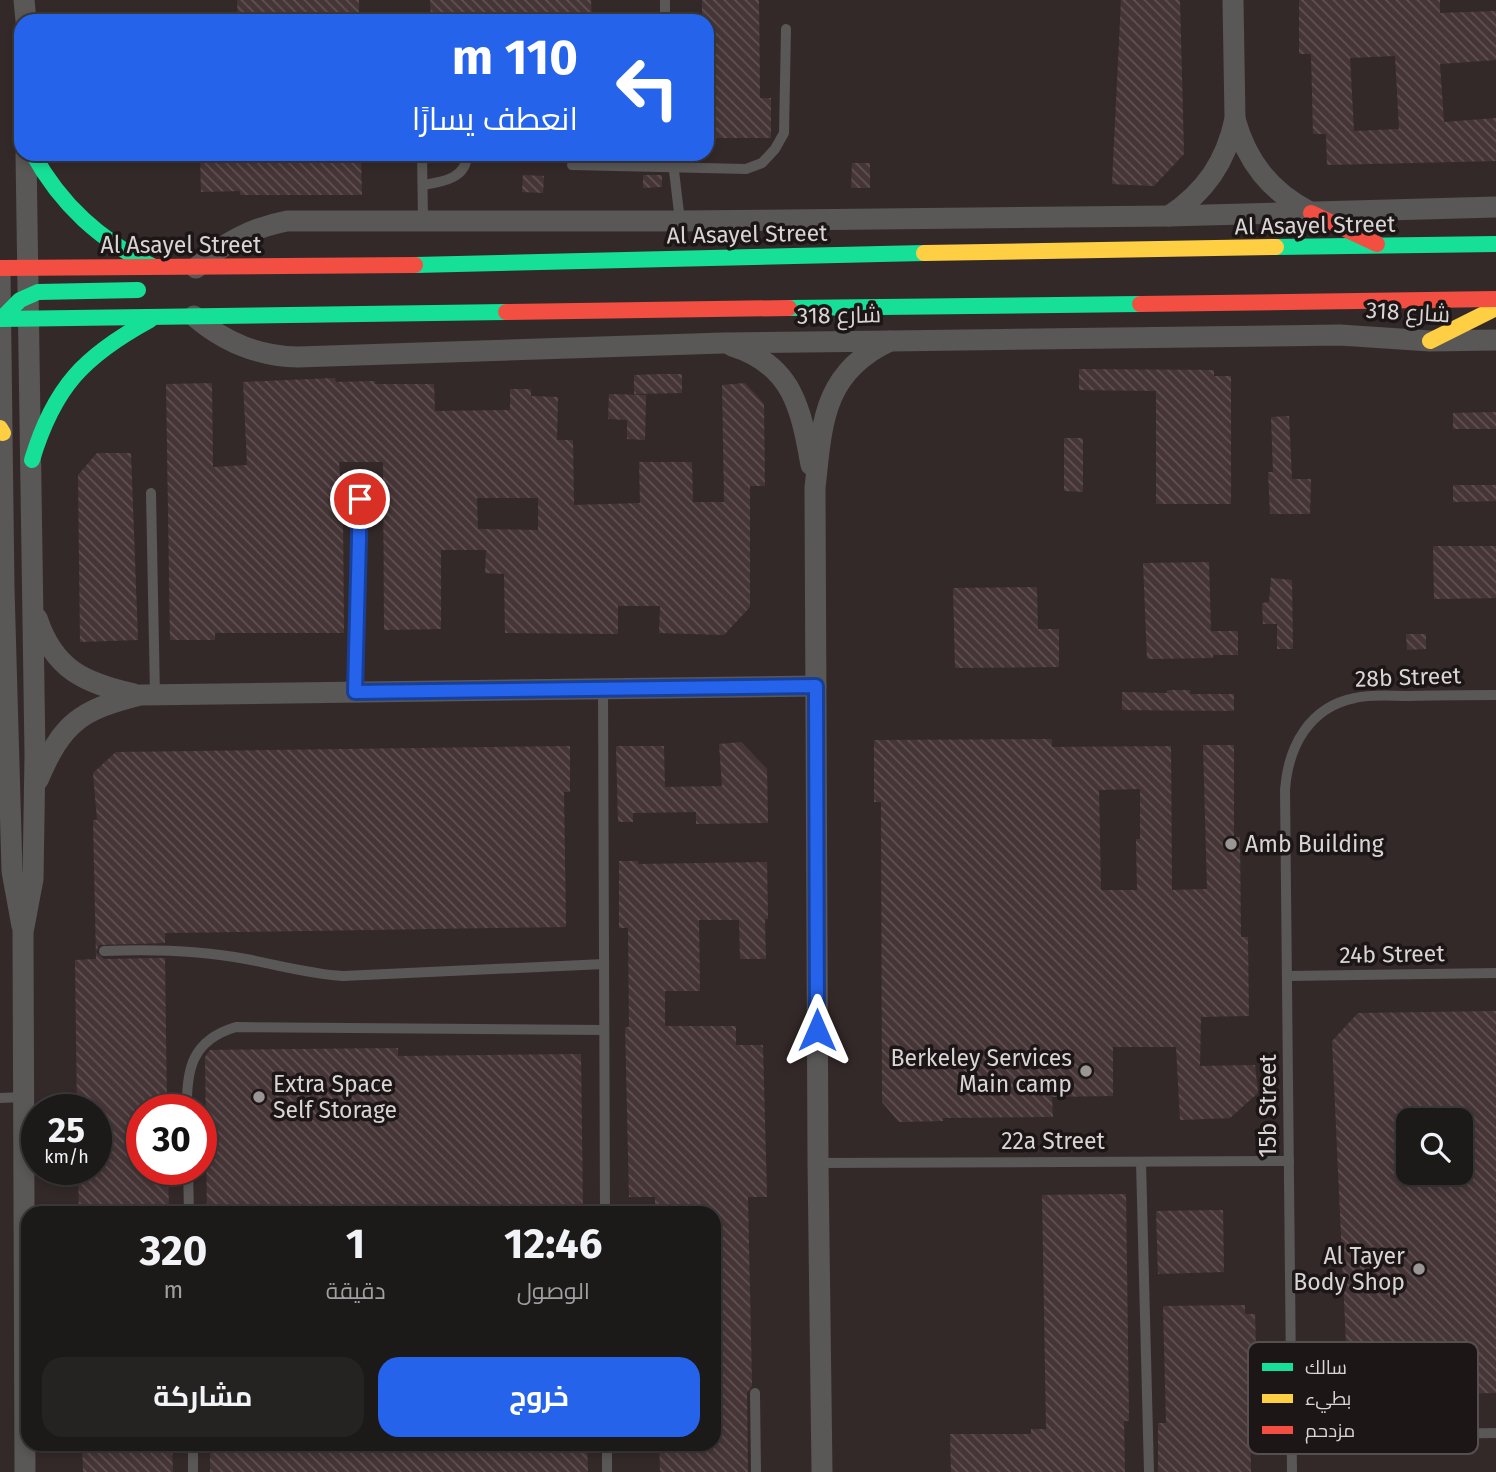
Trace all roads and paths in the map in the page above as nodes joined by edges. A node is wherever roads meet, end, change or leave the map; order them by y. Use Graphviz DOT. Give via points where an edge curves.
graph roads {
  1 [pos="1233,0"];
  2 [pos="786,29"];
  3 [pos="1235,119"];
  4 [pos="26,161"];
  5 [pos="37,161"];
  6 [pos="422,161"];
  7 [pos="466,161"];
  8 [pos="673,161"];
  9 [pos="572,165"];
  10 [pos="674,168"];
  11 [pos="423,185"];
  12 [pos="1496,207"];
  13 [pos="1311,212"];
  14 [pos="1169,216"];
  15 [pos="423,220"];
  16 [pos="680,220"];
  17 [pos="1496,244"];
  18 [pos="1381,247"];
  19 [pos="320,267"];
  20 [pos="156,268"];
  21 [pos="196,268"];
  22 [pos="26,269"];
  23 [pos="0,271"];
  24 [pos="296,281"];
  25 [pos="153,289"];
  26 [pos="0,296"];
  27 [pos="27,296"];
  28 [pos="1496,299"];
  29 [pos="1496,308"];
  30 [pos="156,317"];
  31 [pos="194,317"];
  32 [pos="1,319"];
  33 [pos="27,319"];
  34 [pos="1496,340"];
  35 [pos="891,341"];
  36 [pos="1430,341"];
  37 [pos="723,343"];
  38 [pos="2,431"];
  39 [pos="32,460"];
  40 [pos="815,488"];
  41 [pos="151,493"];
  42 [pos="360,499"];
  43 [pos="4,588"];
  44 [pos="31,600"];
  45 [pos="0,623"];
  46 [pos="816,686"];
  47 [pos="603,690"];
  48 [pos="355,692"];
  49 [pos="147,695"];
  50 [pos="1496,695"];
  51 [pos="1297,741"];
  52 [pos="0,772"];
  53 [pos="34,789"];
  54 [pos="11,797"];
  55 [pos="23,932"];
  56 [pos="104,951"];
  57 [pos="604,964"];
  58 [pos="1496,973"];
  59 [pos="1288,976"];
  60 [pos="604,1030"];
  61 [pos="24,1094"];
  62 [pos="187,1094"];
  63 [pos="21,1097"];
  64 [pos="0,1098"];
  65 [pos="1289,1161"];
  66 [pos="1141,1162"];
  67 [pos="818,1163"];
  68 [pos="24,1185"];
  69 [pos="188,1185"];
  70 [pos="24,1206"];
  71 [pos="189,1206"];
  72 [pos="605,1206"];
  73 [pos="1291,1342"];
  74 [pos="755,1393"];
  75 [pos="1478,1433"];
  76 [pos="1496,1433"];
  77 [pos="25,1451"];
  78 [pos="192,1451"];
  79 [pos="607,1451"];
  80 [pos="1292,1454"];
  81 [pos="25,1472"];
  82 [pos="193,1472"];
  83 [pos="607,1472"];
  84 [pos="756,1472"];
  85 [pos="822,1472"];
  86 [pos="1149,1472"];
  87 [pos="1292,1472"];
  1 -- 3 [label="street"];
  2 -- 10 [label="lane" via="784,133 775,149 762,163 746,169"];
  3 -- 13 [label="street" via="1249,158 1261,175"];
  3 -- 14 [label="street" via="1218,168 1196,195"];
  4 -- 22 [label="street"];
  5 -- 20 [label="main road" via="54,190 92,230"];
  6 -- 11 [label="lane"];
  7 -- 11 [label="lane" via="449,181"];
  8 -- 10 [label="lane"];
  9 -- 10 [label="lane"];
  10 -- 16 [label="lane"];
  11 -- 15 [label="lane"];
  12 -- 13 [label="street"];
  13 -- 14 [label="street"];
  13 -- 18 [label="main road"];
  14 -- 16 [label="street"];
  15 -- 16 [label="street"];
  15 -- 21 [label="street" via="287,221 237,237"];
  17 -- 18 [label="main road, Al Asayel Street"];
  18 -- 19 [label="main road, Al Asayel Street"];
  19 -- 21 [label="main road, Al Asayel Street"];
  19 -- 24 [label="main road"];
  20 -- 21 [label="main road, Al Asayel Street"];
  20 -- 22 [label="main road, Al Asayel Street"];
  22 -- 23 [label="main road, Al Asayel Street"];
  22 -- 26 [label="main road" via="17,287"];
  22 -- 27 [label="street"];
  23 -- 26 [label="street"];
  25 -- 27 [label="main road" via="49,291"];
  26 -- 32 [label="street"];
  27 -- 32 [label="main road"];
  27 -- 33 [label="street"];
  28 -- 31 [label="main road"];
  29 -- 36 [label="main road"];
  30 -- 31 [label="main road"];
  30 -- 33 [label="main road"];
  30 -- 39 [label="main road" via="111,341 74,373 47,414"];
  31 -- 37 [label="street, شارع 318" via="242,347 288,357"];
  32 -- 33 [label="main road"];
  32 -- 38 [label="street"];
  33 -- 39 [label="street"];
  34 -- 36 [label="street, شارع 318"];
  35 -- 36 [label="street, شارع 318" via="1340,335"];
  35 -- 37 [label="street, شارع 318"];
  35 -- 40 [label="street" via="861,358 837,385 824,417"];
  37 -- 40 [label="street" via="764,361 792,394 801,414"];
  38 -- 43 [label="street"];
  39 -- 44 [label="street"];
  40 -- 46 [label="street"];
  41 -- 49 [label="lane"];
  42 -- 48 [label="lane"];
  43 -- 45 [label="street"];
  43 -- 54 [label="street"];
  44 -- 49 [label="street" via="42,633 62,663 93,683"];
  44 -- 53 [label="street"];
  46 -- 47 [label="street"];
  46 -- 67 [label="street"];
  47 -- 48 [label="street"];
  47 -- 57 [label="lane"];
  48 -- 49 [label="street"];
  49 -- 53 [label="street" via="93,709 66,730"];
  50 -- 51 [label="lane, 28b Street" via="1357,697 1320,714"];
  51 -- 59 [label="lane, 15b Street" via="1285,790"];
  52 -- 54 [label="street"];
  53 -- 55 [label="street" via="33,880"];
  54 -- 55 [label="street" via="12,871"];
  55 -- 61 [label="street"];
  56 -- 57 [label="lane" via="210,953 343,976"];
  57 -- 60 [label="lane"];
  58 -- 59 [label="lane, 24b Street"];
  59 -- 65 [label="lane, 15b Street"];
  60 -- 62 [label="lane" via="236,1027 213,1037 196,1055"];
  60 -- 72 [label="lane"];
  63 -- 64 [label="lane"];
  65 -- 66 [label="lane, 22a Street"];
  65 -- 73 [label="lane, 15b Street"];
  66 -- 67 [label="lane, 22a Street"];
  66 -- 86 [label="lane"];
  67 -- 85 [label="street"];
  68 -- 70 [label="street"];
  69 -- 71 [label="lane"];
  74 -- 84 [label="lane"];
  75 -- 76 [label="lane"];
  77 -- 81 [label="street"];
  78 -- 82 [label="lane"];
  79 -- 83 [label="lane"];
  80 -- 87 [label="lane, 15b Street"];
}
